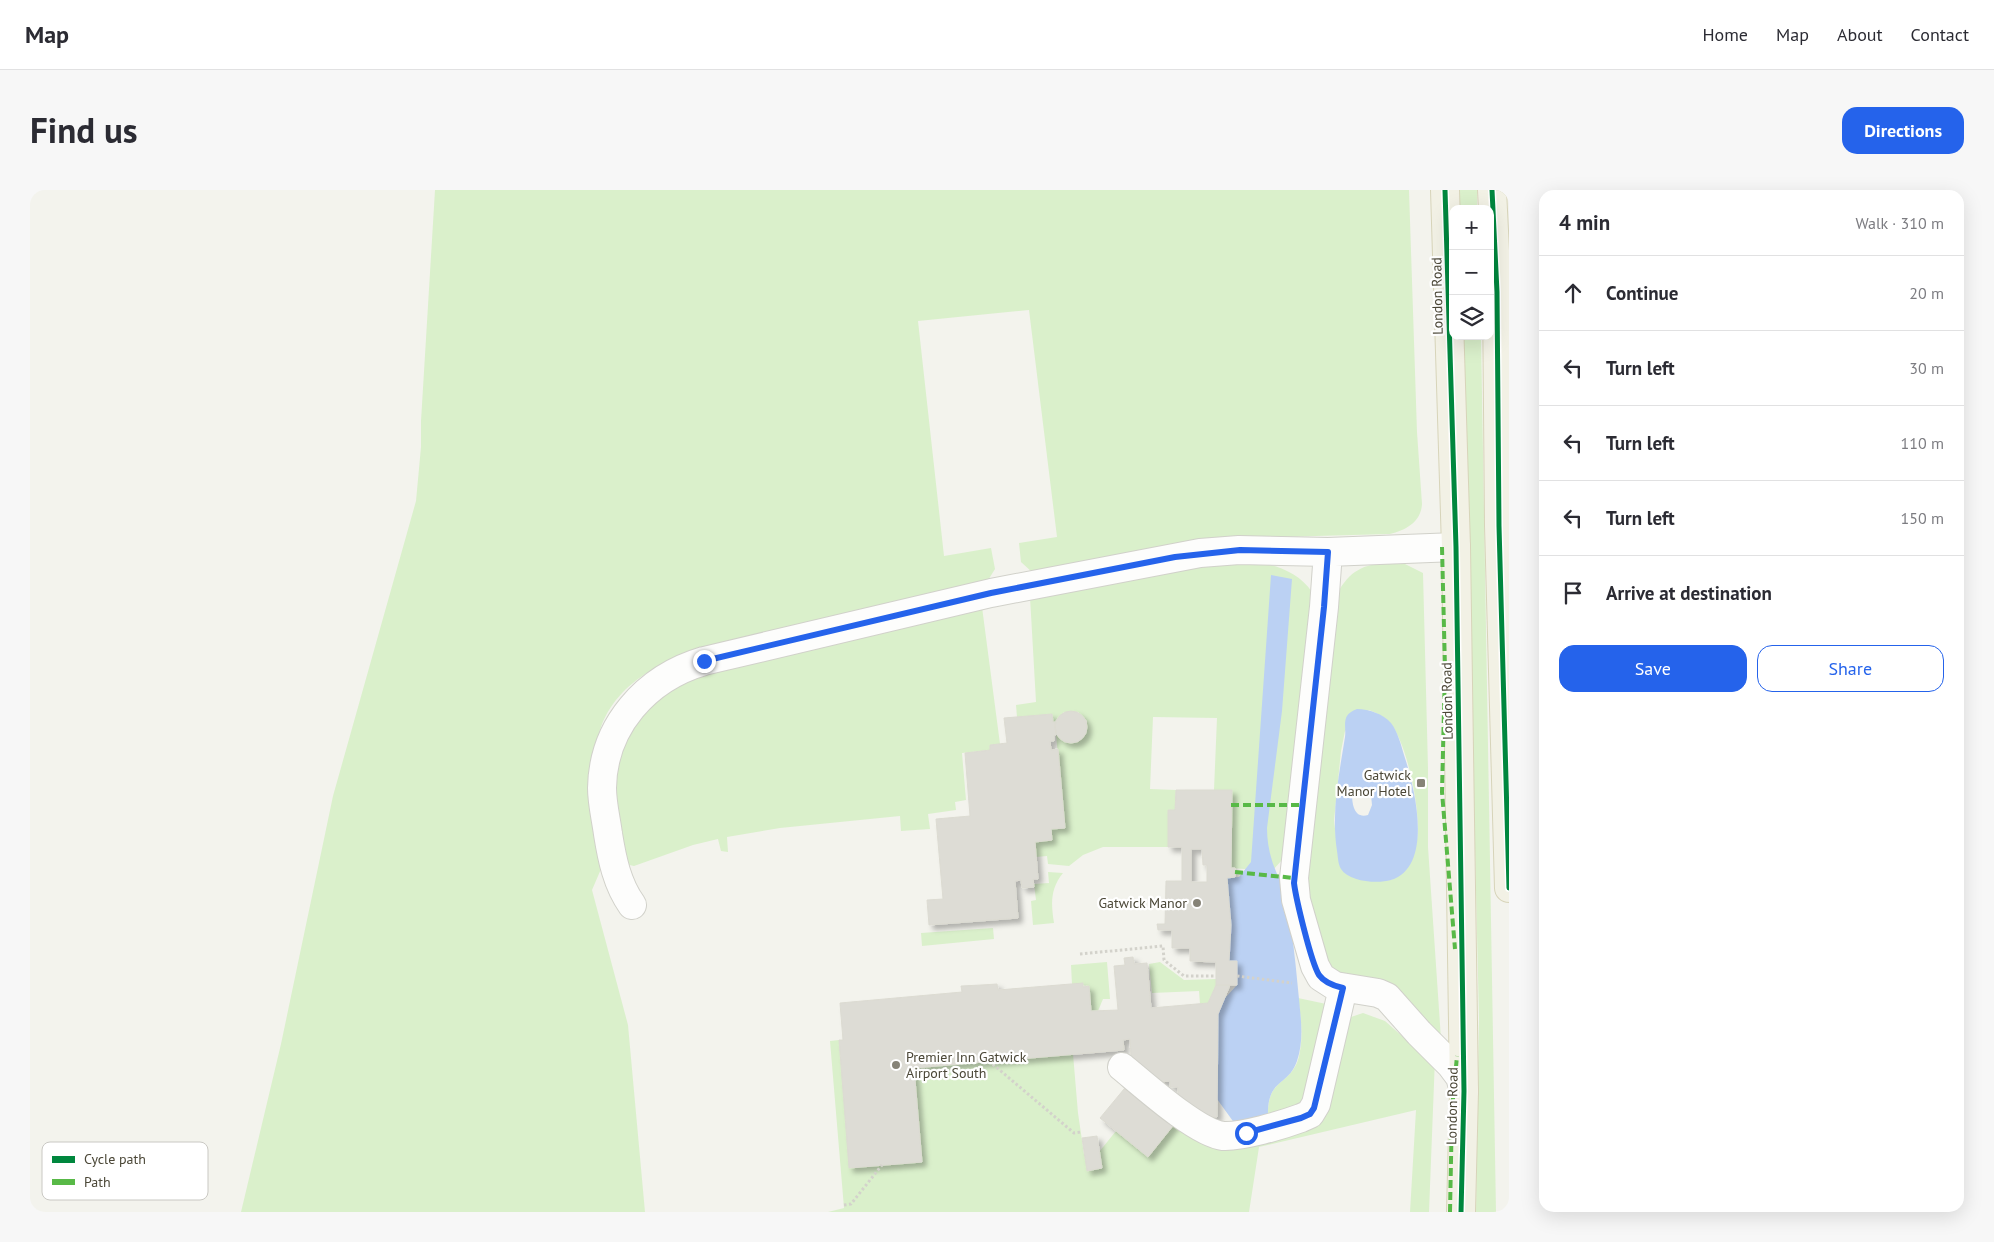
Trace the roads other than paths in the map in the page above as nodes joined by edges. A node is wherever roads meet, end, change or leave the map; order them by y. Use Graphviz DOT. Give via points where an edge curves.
graph roads {
  1 [pos="1445,190"];
  2 [pos="1492,190"];
  3 [pos="1456,547"];
  4 [pos="1328,552"];
  5 [pos="1508,763"];
  6 [pos="1509,888"];
  7 [pos="632,905"];
  8 [pos="1343,988"];
  9 [pos="1122,1067"];
  10 [pos="1464,1091"];
  11 [pos="1461,1212"];
  1 -- 3 [label="main road, London Road"];
  2 -- 5 [label="main road"];
  3 -- 4 [label="lane"];
  3 -- 10 [label="main road, London Road"];
  4 -- 7 [label="lane" via="1240,550 1175,557 991,593 704,661 674,672 648,690 626,714 613,742 604,775 603,800 613,858 620,886"];
  4 -- 8 [label="lane" via="1294,883 1317,971 1326,981"];
  5 -- 6 [label="main road"];
  8 -- 9 [label="lane" via="1316,1104 1310,1114 1301,1118 1236,1135 1216,1134 1183,1115"];
  8 -- 10 [label="lane" via="1378,993 1390,999 1451,1065 1460,1077"];
  10 -- 11 [label="main road, London Road"];
}
